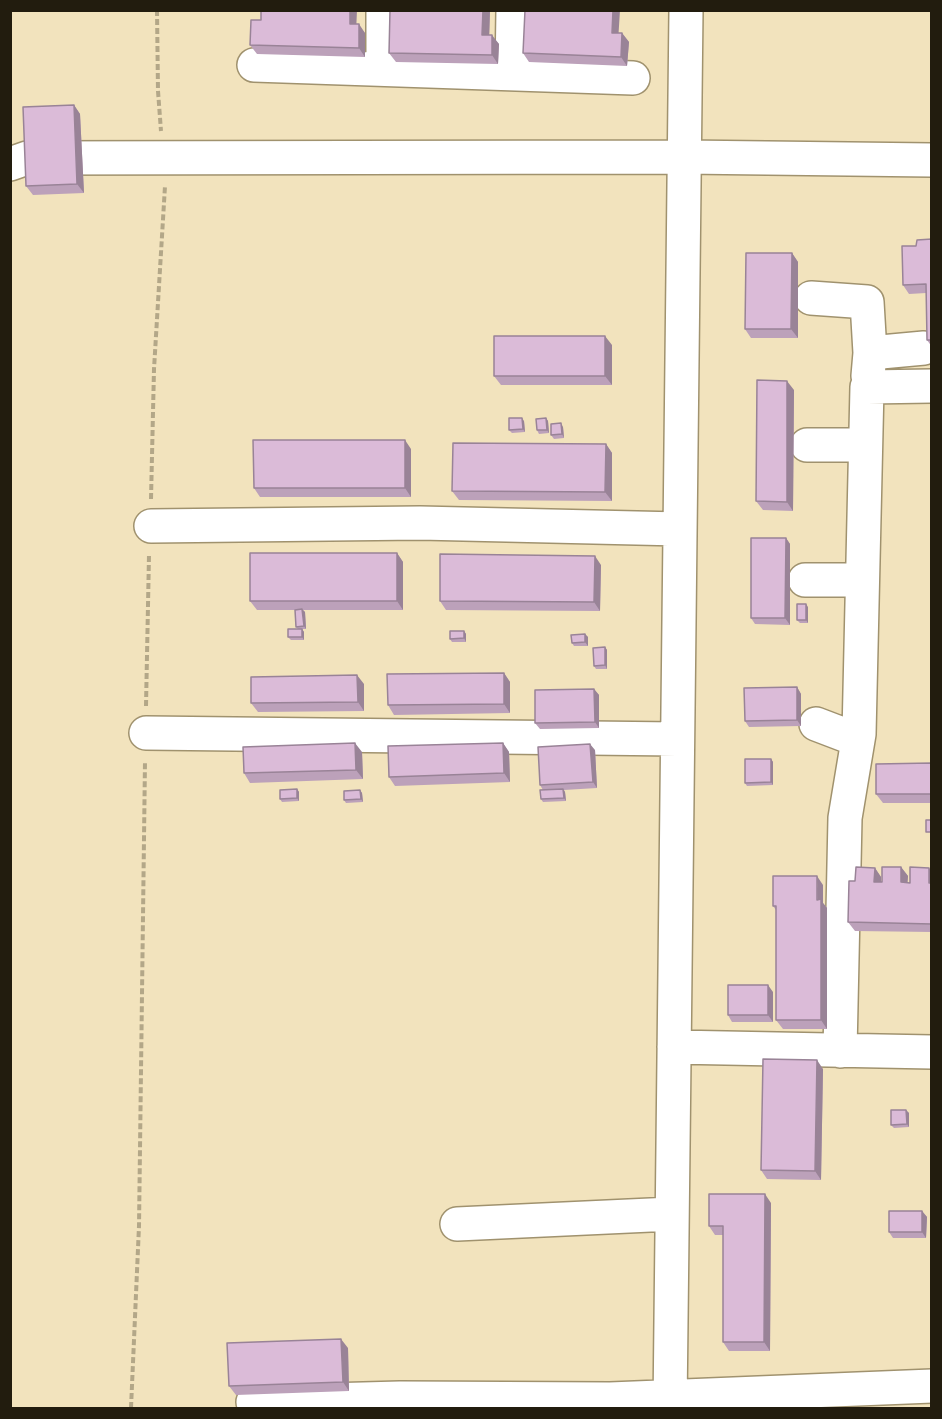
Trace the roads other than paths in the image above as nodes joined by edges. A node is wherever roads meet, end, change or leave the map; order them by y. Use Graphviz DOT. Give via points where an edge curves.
graph roads {
  1 [pos="383,10"];
  2 [pos="513,10"];
  3 [pos="686,10"];
  4 [pos="254,64"];
  5 [pos="383,67"];
  6 [pos="512,73"];
  7 [pos="633,78"];
  8 [pos="684,157"];
  9 [pos="932,160"];
  10 [pos="10,164"];
  11 [pos="811,298"];
  12 [pos="924,348"];
  13 [pos="870,353"];
  14 [pos="932,386"];
  15 [pos="867,387"];
  16 [pos="807,445"];
  17 [pos="865,446"];
  18 [pos="151,526"];
  19 [pos="680,529"];
  20 [pos="805,579"];
  21 [pos="862,580"];
  22 [pos="816,724"];
  23 [pos="146,733"];
  24 [pos="677,740"];
  25 [pos="857,752"];
  26 [pos="888,765"];
  27 [pos="674,1047"];
  28 [pos="840,1051"];
  29 [pos="932,1052"];
  30 [pos="672,1214"];
  31 [pos="457,1224"];
  32 [pos="932,1386"];
  33 [pos="670,1401"];
  34 [pos="253,1402"];
  1 -- 5 [label="street"];
  2 -- 6 [label="street"];
  3 -- 8 [label="street"];
  4 -- 5 [label="street"];
  5 -- 6 [label="street"];
  6 -- 7 [label="street"];
  8 -- 9 [label="street"];
  8 -- 10 [label="street" via="164,157 27,159"];
  8 -- 19 [label="street"];
  11 -- 13 [label="street" via="867,302"];
  12 -- 13 [label="street"];
  13 -- 15 [label="street"];
  14 -- 15 [label="street"];
  15 -- 17 [label="street"];
  16 -- 17 [label="street"];
  17 -- 21 [label="street"];
  18 -- 19 [label="street" via="420,523"];
  19 -- 24 [label="street"];
  20 -- 21 [label="street"];
  21 -- 25 [label="street"];
  22 -- 25 [label="street"];
  23 -- 24 [label="street"];
  24 -- 27 [label="street"];
  25 -- 26 [label="street"];
  25 -- 28 [label="street" via="845,818"];
  27 -- 28 [label="street"];
  27 -- 30 [label="street"];
  28 -- 29 [label="street"];
  30 -- 31 [label="street"];
  30 -- 33 [label="street"];
  32 -- 33 [label="street"];
  33 -- 34 [label="street" via="400,1398"];
}
